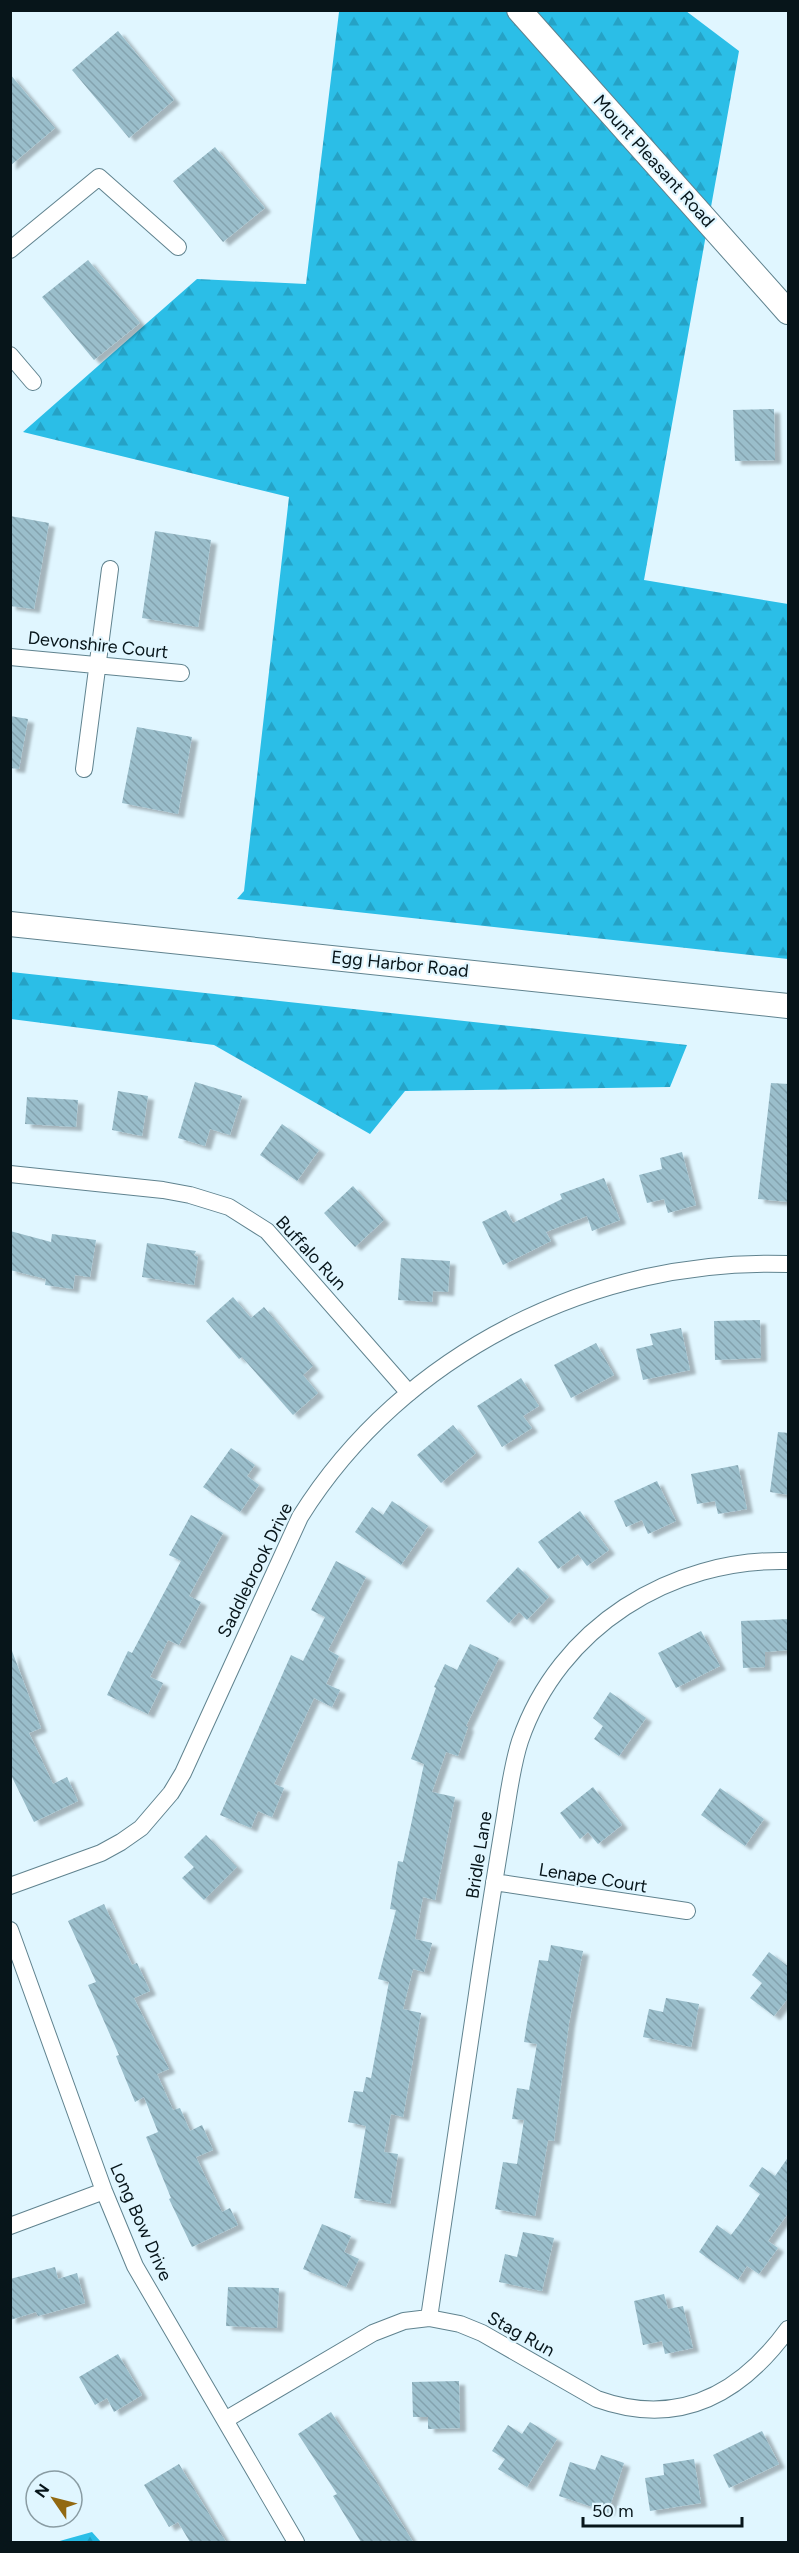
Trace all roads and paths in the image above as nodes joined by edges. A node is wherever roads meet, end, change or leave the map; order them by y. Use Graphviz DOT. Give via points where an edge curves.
graph roads {
  1 [pos="519,10"];
  2 [pos="13,244"];
  3 [pos="178,247"];
  4 [pos="789,312"];
  5 [pos="10,355"];
  6 [pos="33,382"];
  7 [pos="110,570"];
  8 [pos="10,657"];
  9 [pos="98,665"];
  10 [pos="181,673"];
  11 [pos="84,769"];
  12 [pos="10,924"];
  13 [pos="789,1006"];
  14 [pos="10,1174"];
  15 [pos="789,1264"];
  16 [pos="409,1393"];
  17 [pos="789,1561"];
  18 [pos="494,1882"];
  19 [pos="10,1886"];
  20 [pos="687,1911"];
  21 [pos="10,1930"];
  22 [pos="104,2191"];
  23 [pos="10,2226"];
  24 [pos="429,2318"];
  25 [pos="789,2329"];
  26 [pos="225,2420"];
  27 [pos="296,2542"];
  1 -- 4 [label="main road, Mount Pleasant Road"];
  2 -- 3 [label="street" via="99,177"];
  5 -- 6 [label="street"];
  7 -- 9 [label="street"];
  8 -- 9 [label="street, Devonshire Court"];
  9 -- 10 [label="street, Devonshire Court"];
  9 -- 11 [label="street"];
  12 -- 13 [label="main road, Egg Harbor Road"];
  14 -- 16 [label="street, Buffalo Run" via="163,1190 229,1207 267,1231"];
  15 -- 16 [label="street, Saddlebrook Drive" via="695,1268 578,1295 503,1329"];
  16 -- 19 [label="street, Saddlebrook Drive" via="352,1448 300,1517 183,1773 156,1812 141,1828 100,1853"];
  17 -- 18 [label="street, Bridle Lane" via="733,1563 677,1578 626,1606 579,1645 541,1695 520,1742"];
  18 -- 20 [label="street, Lenape Court"];
  18 -- 24 [label="street, Bridle Lane"];
  21 -- 22 [label="street, Long Bow Drive"];
  22 -- 23 [label="street"];
  22 -- 26 [label="street, Long Bow Drive" via="135,2266"];
  24 -- 25 [label="street, Stag Run" via="482,2333 597,2399 616,2406 657,2410 700,2402 724,2392 765,2359"];
  24 -- 26 [label="street, Stag Run" via="404,2321 373,2333"];
  26 -- 27 [label="street, Long Bow Drive"];
}
